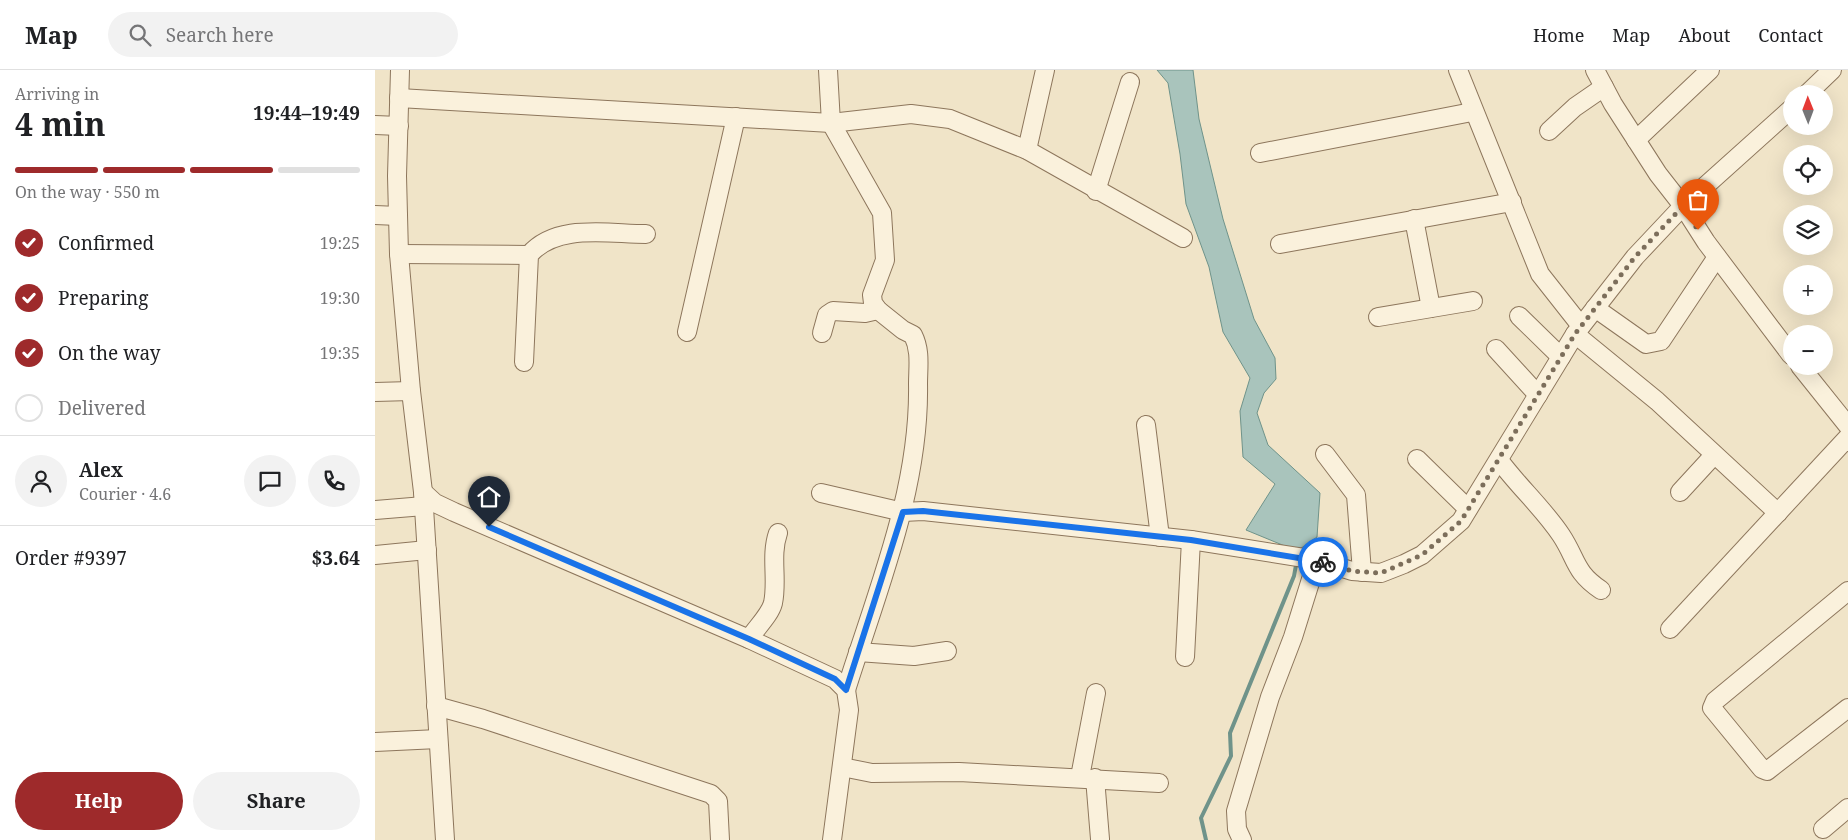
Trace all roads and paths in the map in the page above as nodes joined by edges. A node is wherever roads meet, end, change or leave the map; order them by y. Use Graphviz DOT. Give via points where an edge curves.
graph roads {
  1 [pos="400,70"];
  2 [pos="827,70"];
  3 [pos="1045,70"];
  4 [pos="1457,70"];
  5 [pos="1595,70"];
  6 [pos="1710,70"];
  7 [pos="1825,72"];
  8 [pos="1130,82"];
  9 [pos="1814,85"];
  10 [pos="1604,88"];
  11 [pos="399,98"];
  12 [pos="1473,112"];
  13 [pos="1783,116"];
  14 [pos="736,117"];
  15 [pos="831,123"];
  16 [pos="375,125"];
  17 [pos="399,126"];
  18 [pos="1549,131"];
  19 [pos="1636,140"];
  20 [pos="1027,150"];
  21 [pos="1260,153"];
  22 [pos="1096,191"];
  23 [pos="1512,202"];
  24 [pos="1683,206"];
  25 [pos="375,215"];
  26 [pos="398,216"];
  27 [pos="1414,219"];
  28 [pos="646,234"];
  29 [pos="1183,238"];
  30 [pos="1280,244"];
  31 [pos="399,254"];
  32 [pos="529,255"];
  33 [pos="1717,257"];
  34 [pos="1473,301"];
  35 [pos="1431,308"];
  36 [pos="1595,308"];
  37 [pos="878,310"];
  38 [pos="1519,316"];
  39 [pos="1378,317"];
  40 [pos="1578,330"];
  41 [pos="687,332"];
  42 [pos="822,333"];
  43 [pos="1783,344"];
  44 [pos="1496,349"];
  45 [pos="1561,357"];
  46 [pos="523,362"];
  47 [pos="1807,375"];
  48 [pos="411,391"];
  49 [pos="375,392"];
  50 [pos="1538,394"];
  51 [pos="1146,425"];
  52 [pos="1848,426"];
  53 [pos="1848,437"];
  54 [pos="1325,454"];
  55 [pos="1714,455"];
  56 [pos="1417,459"];
  57 [pos="1499,460"];
  58 [pos="1680,492"];
  59 [pos="821,493"];
  60 [pos="423,499"];
  61 [pos="1468,509"];
  62 [pos="375,510"];
  63 [pos="903,512"];
  64 [pos="1779,513"];
  65 [pos="777,533"];
  66 [pos="1160,537"];
  67 [pos="1191,540"];
  68 [pos="427,550"];
  69 [pos="375,555"];
  70 [pos="1317,560"];
  71 [pos="1362,572"];
  72 [pos="1601,590"];
  73 [pos="1848,591"];
  74 [pos="1670,628"];
  75 [pos="749,639"];
  76 [pos="947,651"];
  77 [pos="858,652"];
  78 [pos="1185,656"];
  79 [pos="846,690"];
  80 [pos="1095,693"];
  81 [pos="436,706"];
  82 [pos="1848,708"];
  83 [pos="438,739"];
  84 [pos="375,742"];
  85 [pos="842,766"];
  86 [pos="1087,778"];
  87 [pos="1159,783"];
  88 [pos="1848,808"];
  89 [pos="1823,829"];
  90 [pos="1101,839"];
  91 [pos="445,840"];
  92 [pos="720,840"];
  93 [pos="832,840"];
  94 [pos="1242,840"];
  1 -- 11 [label="street"];
  2 -- 15 [label="street"];
  3 -- 20 [label="street"];
  4 -- 12 [label="street"];
  5 -- 10 [label="street"];
  6 -- 19 [label="street"];
  7 -- 9 [label="street"];
  8 -- 22 [label="street"];
  10 -- 18 [label="street" via="1575,107"];
  10 -- 19 [label="street"];
  11 -- 14 [label="street"];
  11 -- 17 [label="street"];
  12 -- 21 [label="street"];
  12 -- 23 [label="street"];
  13 -- 24 [label="street"];
  14 -- 15 [label="street"];
  14 -- 41 [label="street"];
  15 -- 20 [label="street" via="911,114 950,119"];
  15 -- 37 [label="street" via="882,213 885,260 873,295 873,303"];
  16 -- 17 [label="street"];
  17 -- 26 [label="street"];
  19 -- 24 [label="street"];
  20 -- 22 [label="street"];
  22 -- 29 [label="street"];
  23 -- 27 [label="street"];
  23 -- 40 [label="street" via="1540,274"];
  24 -- 33 [label="street"];
  24 -- 36 [label="street" via="1635,257"];
  25 -- 26 [label="street"];
  26 -- 31 [label="street"];
  27 -- 30 [label="street"];
  27 -- 35 [label="street"];
  28 -- 32 [label="street" via="573,233 551,237 536,246"];
  31 -- 32 [label="street"];
  31 -- 48 [label="street"];
  32 -- 46 [label="street"];
  33 -- 36 [label="street" via="1661,341 1647,344"];
  33 -- 43 [label="street"];
  34 -- 35 [label="street"];
  35 -- 39 [label="street"];
  36 -- 40 [label="street"];
  37 -- 42 [label="street" via="865,314 833,311 827,315"];
  37 -- 63 [label="street" via="913,335 917,344 919,408"];
  38 -- 45 [label="street"];
  40 -- 45 [label="street"];
  40 -- 55 [label="street"];
  44 -- 50 [label="street"];
  45 -- 50 [label="street"];
  47 -- 52 [label="street"];
  48 -- 49 [label="street"];
  48 -- 60 [label="street"];
  50 -- 57 [label="street"];
  51 -- 66 [label="street"];
  53 -- 64 [label="street"];
  54 -- 71 [label="street" via="1355,495"];
  55 -- 58 [label="street"];
  55 -- 64 [label="street"];
  56 -- 61 [label="street"];
  57 -- 61 [label="street"];
  57 -- 72 [label="street" via="1561,535 1587,580"];
  59 -- 63 [label="street"];
  60 -- 62 [label="street"];
  60 -- 68 [label="street"];
  60 -- 75 [label="street"];
  61 -- 71 [label="street" via="1461,521 1422,555 1381,573"];
  63 -- 66 [label="street" via="923,511"];
  63 -- 77 [label="street"];
  64 -- 74 [label="street"];
  65 -- 75 [label="street" via="773,546 772,606"];
  66 -- 67 [label="street"];
  67 -- 70 [label="street"];
  67 -- 78 [label="street"];
  68 -- 69 [label="street"];
  68 -- 81 [label="street"];
  70 -- 71 [label="street"];
  70 -- 94 [label="street" via="1270,697 1237,811 1237,829"];
  73 -- 82 [label="street" via="1715,701 1712,708 1767,771"];
  75 -- 79 [label="street" via="835,679"];
  76 -- 77 [label="street" via="915,656"];
  77 -- 79 [label="street"];
  79 -- 85 [label="street" via="849,710"];
  80 -- 86 [label="street"];
  81 -- 83 [label="street"];
  81 -- 92 [label="street" via="711,794 718,801"];
  83 -- 84 [label="street"];
  83 -- 91 [label="street"];
  85 -- 86 [label="street" via="872,773 959,772"];
  85 -- 93 [label="street"];
  86 -- 87 [label="street"];
  86 -- 90 [label="street"];
  88 -- 89 [label="street"];
}
